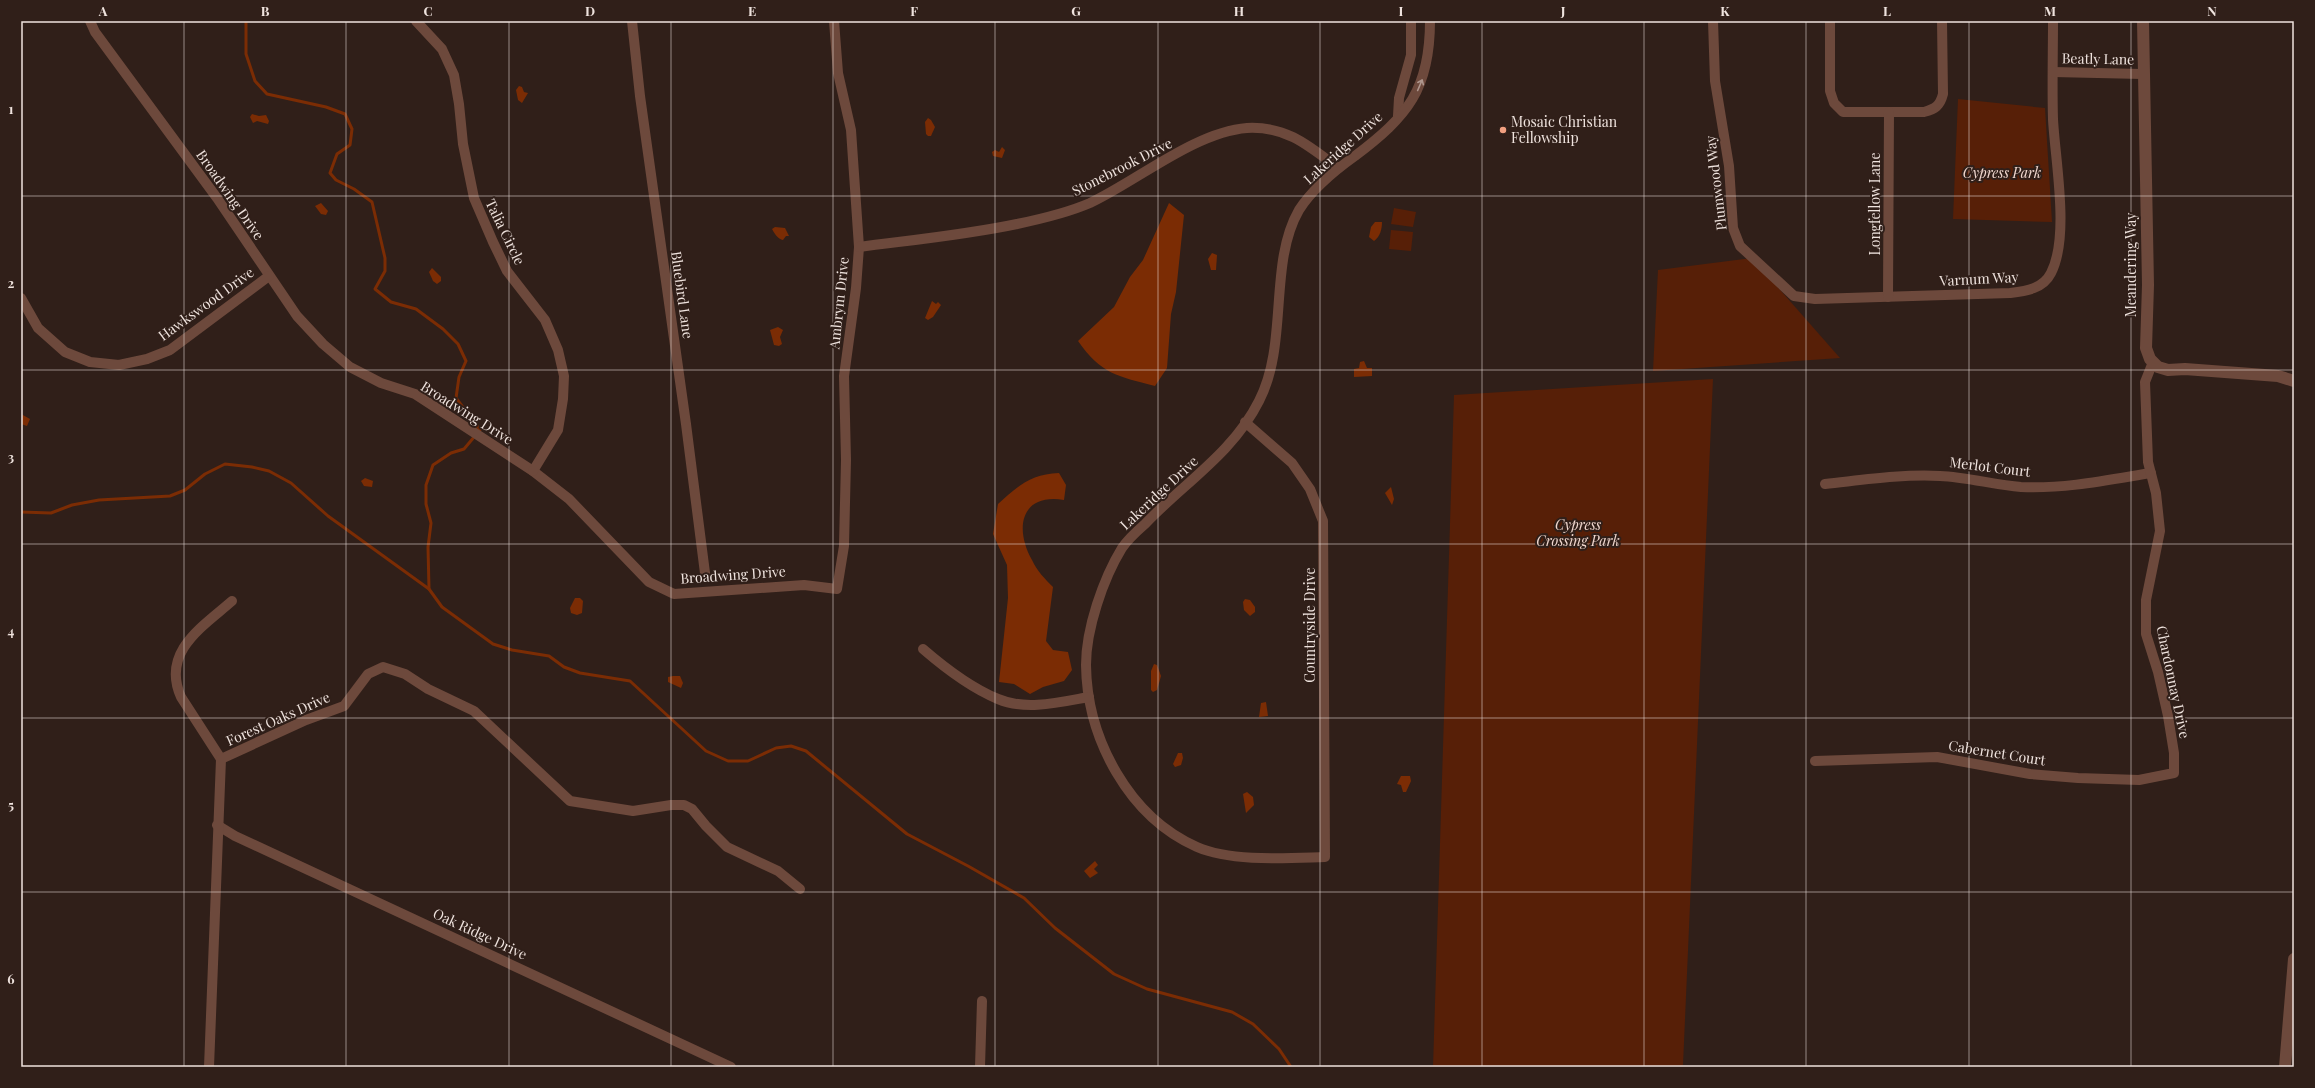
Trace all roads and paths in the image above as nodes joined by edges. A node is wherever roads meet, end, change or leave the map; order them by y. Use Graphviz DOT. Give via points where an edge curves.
graph roads {
  1 [pos="90,21"];
  2 [pos="416,21"];
  3 [pos="632,21"];
  4 [pos="834,21"];
  5 [pos="1411,21"];
  6 [pos="1430,21"];
  7 [pos="1713,21"];
  8 [pos="1830,21"];
  9 [pos="1942,21"];
  10 [pos="2053,21"];
  11 [pos="2142,21"];
  12 [pos="2054,72"];
  13 [pos="2142,74"];
  14 [pos="1889,112"];
  15 [pos="1398,116"];
  16 [pos="1338,168"];
  17 [pos="859,247"];
  18 [pos="269,276"];
  19 [pos="1888,297"];
  20 [pos="21,298"];
  21 [pos="2153,362"];
  22 [pos="2294,381"];
  23 [pos="1245,422"];
  24 [pos="533,471"];
  25 [pos="2151,473"];
  26 [pos="1824,484"];
  27 [pos="705,573"];
  28 [pos="837,589"];
  29 [pos="232,601"];
  30 [pos="923,649"];
  31 [pos="1089,696"];
  32 [pos="221,759"];
  33 [pos="1815,761"];
  34 [pos="2174,772"];
  35 [pos="217,824"];
  36 [pos="1325,857"];
  37 [pos="800,889"];
  38 [pos="2294,959"];
  39 [pos="982,1001"];
  40 [pos="209,1067"];
  41 [pos="731,1067"];
  42 [pos="980,1067"];
  43 [pos="2285,1067"];
  1 -- 18 [label="street, Broadwing Drive" via="95,32 217,198"];
  2 -- 24 [label="street, Talia Circle" via="442,49 454,75 462,144 474,198 489,234 507,271 545,320 558,350 564,376 558,430"];
  3 -- 27 [label="street, Bluebird Lane"];
  4 -- 17 [label="street, Ambrym Drive" via="838,73 851,130"];
  5 -- 15 [label="street" via="1411,55 1399,98"];
  15 -- 6 [label="street, Lakeridge Drive, one-way" via="1412,102 1421,84 1428,62"];
  7 -- 19 [label="street, Plumwood Way" via="1715,81 1729,166 1733,228 1740,246 1794,296 1815,299"];
  8 -- 14 [label="street" via="1830,91 1834,103 1843,112"];
  9 -- 14 [label="street" via="1940,103 1934,109 1924,112"];
  10 -- 12 [label="street, Varnum Way"];
  11 -- 13 [label="street, Meandering Way"];
  12 -- 13 [label="street, Beatly Lane"];
  12 -- 19 [label="street, Varnum Way" via="2060,245 2051,274 2034,290"];
  13 -- 21 [label="street, Meandering Way" via="2148,285 2146,348"];
  14 -- 19 [label="street, Longfellow Lane"];
  15 -- 16 [label="street, Lakeridge Drive" via="1382,133"];
  16 -- 17 [label="street, Stonebrook Drive" via="1300,139 1270,128 1246,128 1223,132 1198,143 1089,203 1051,216 978,232"];
  16 -- 23 [label="street, Lakeridge Drive" via="1314,190 1298,212 1288,238 1274,359 1259,401"];
  17 -- 28 [label="street, Ambrym Drive" via="844,376 844,546"];
  18 -- 20 [label="street, Hawkswood Drive" via="170,350 147,359 119,365 90,362 65,352 38,328"];
  18 -- 24 [label="street, Broadwing Drive" via="297,316 323,344 350,367 415,394"];
  21 -- 22 [label="street" via="2161,369 2168,370 2278,376"];
  21 -- 25 [label="street, Chardonnay Drive" via="2145,382 2148,462"];
  23 -- 31 [label="street, Lakeridge Drive" via="1226,449 1164,504 1123,546 1105,580 1093,617 1086,664"];
  23 -- 36 [label="street, Countryside Drive" via="1292,463 1310,489 1323,521"];
  24 -- 28 [label="street, Broadwing Drive" via="569,499 648,582 674,594 804,585"];
  25 -- 26 [label="street, Merlot Court" via="2056,486 2021,487 1941,476 1901,476"];
  25 -- 34 [label="street, Chardonnay Drive" via="2160,532 2146,600 2146,634 2168,716 2174,753"];
  29 -- 32 [label="street" via="186,642 178,659 175,674 181,697"];
  30 -- 31 [label="street" via="942,665 998,699 1022,704 1056,703"];
  31 -- 36 [label="street, Lakeridge Drive" via="1102,746 1128,791 1153,820 1196,847 1224,856"];
  32 -- 35 [label="street, Forest Oaks Drive"];
  32 -- 37 [label="street, Forest Oaks Drive" via="306,720 344,706 368,674 383,667 405,674 428,689 474,711 570,801 633,812 684,805 692,809 727,847 778,871"];
  33 -- 34 [label="street, Cabernet Court" via="1937,757 2030,774 2139,780"];
  35 -- 40 [label="street, Forest Oaks Drive"];
  35 -- 41 [label="street, Oak Ridge Drive" via="235,836"];
  38 -- 43 [label="street"];
  39 -- 42 [label="street"];
}
